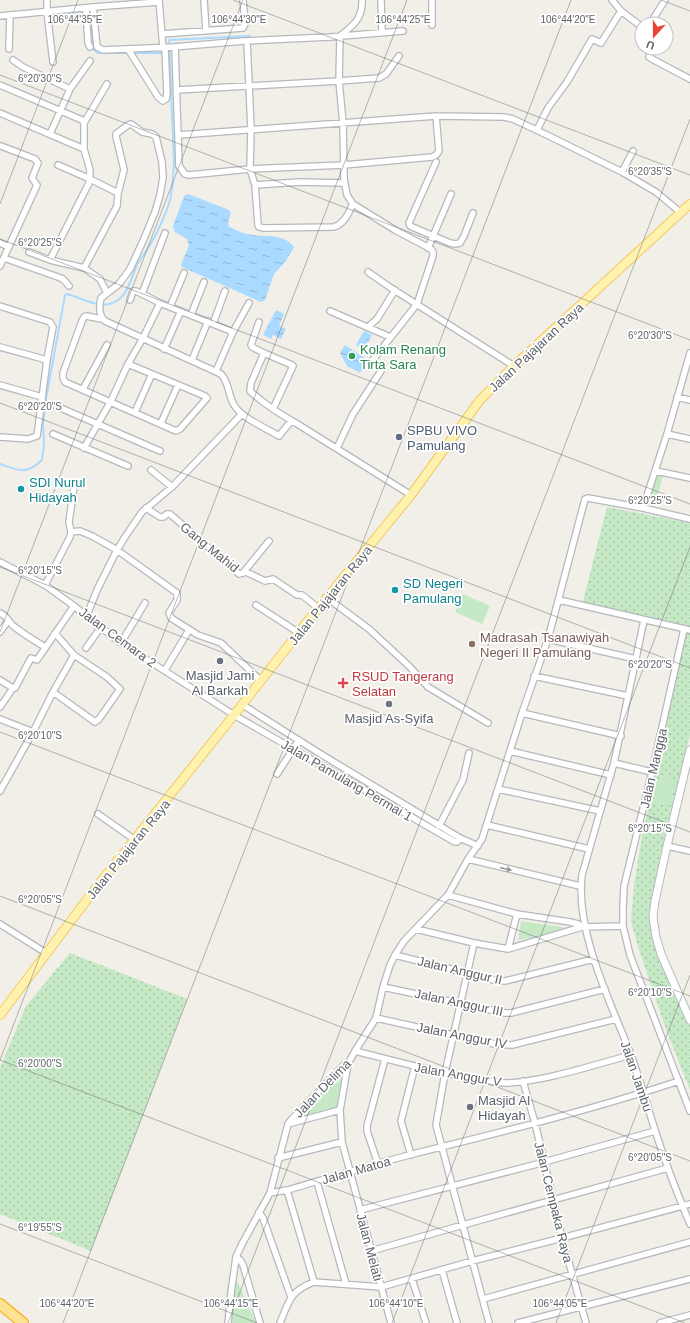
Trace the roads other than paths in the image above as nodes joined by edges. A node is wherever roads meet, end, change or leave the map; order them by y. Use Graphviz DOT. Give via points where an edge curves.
graph roads {
  1 [pos="47,0"];
  2 [pos="204,0"];
  3 [pos="244,0"];
  4 [pos="362,0"];
  5 [pos="381,0"];
  6 [pos="432,0"];
  7 [pos="612,0"];
  8 [pos="666,0"];
  9 [pos="159,1"];
  10 [pos="93,7"];
  11 [pos="86,10"];
  12 [pos="621,10"];
  13 [pos="47,12"];
  14 [pos="10,15"];
  15 [pos="0,16"];
  16 [pos="655,16"];
  17 [pos="634,21"];
  18 [pos="432,24"];
  19 [pos="206,31"];
  20 [pos="403,31"];
  21 [pos="382,32"];
  22 [pos="162,34"];
  23 [pos="340,36"];
  24 [pos="247,41"];
  25 [pos="90,47"];
  26 [pos="174,47"];
  27 [pos="9,49"];
  28 [pos="165,50"];
  29 [pos="129,51"];
  30 [pos="399,56"];
  31 [pos="649,56"];
  32 [pos="13,60"];
  33 [pos="90,61"];
  34 [pos="53,62"];
  35 [pos="690,79"];
  36 [pos="339,81"];
  37 [pos="107,84"];
  38 [pos="0,85"];
  39 [pos="250,86"];
  40 [pos="70,89"];
  41 [pos="177,90"];
  42 [pos="61,110"];
  43 [pos="0,113"];
  44 [pos="436,116"];
  45 [pos="84,123"];
  46 [pos="343,123"];
  47 [pos="251,128"];
  48 [pos="537,130"];
  49 [pos="50,134"];
  50 [pos="179,135"];
  51 [pos="2,146"];
  52 [pos="84,149"];
  53 [pos="633,151"];
  54 [pos="436,162"];
  55 [pos="58,165"];
  56 [pos="344,165"];
  57 [pos="250,169"];
  58 [pos="622,172"];
  59 [pos="90,179"];
  60 [pos="344,183"];
  61 [pos="255,185"];
  62 [pos="118,193"];
  63 [pos="451,194"];
  64 [pos="353,204"];
  65 [pos="690,204"];
  66 [pos="680,212"];
  67 [pos="473,213"];
  68 [pos="165,233"];
  69 [pos="434,236"];
  70 [pos="0,243"];
  71 [pos="9,247"];
  72 [pos="428,248"];
  73 [pos="29,252"];
  74 [pos="4,258"];
  75 [pos="50,260"];
  76 [pos="0,266"];
  77 [pos="84,268"];
  78 [pos="368,272"];
  79 [pos="184,273"];
  80 [pos="204,282"];
  81 [pos="103,284"];
  82 [pos="69,286"];
  83 [pos="116,286"];
  84 [pos="395,290"];
  85 [pos="225,291"];
  86 [pos="107,293"];
  87 [pos="142,294"];
  88 [pos="130,300"];
  89 [pos="160,303"];
  90 [pos="249,303"];
  91 [pos="417,304"];
  92 [pos="0,306"];
  93 [pos="170,307"];
  94 [pos="182,311"];
  95 [pos="330,311"];
  96 [pos="192,315"];
  97 [pos="102,319"];
  98 [pos="259,322"];
  99 [pos="210,323"];
  100 [pos="368,327"];
  101 [pos="233,332"];
  102 [pos="390,337"];
  103 [pos="143,338"];
  104 [pos="107,345"];
  105 [pos="0,347"];
  106 [pos="164,349"];
  107 [pos="264,352"];
  108 [pos="690,353"];
  109 [pos="689,359"];
  110 [pos="47,360"];
  111 [pos="192,360"];
  112 [pos="128,364"];
  113 [pos="514,366"];
  114 [pos="216,372"];
  115 [pos="152,374"];
  116 [pos="0,385"];
  117 [pos="178,385"];
  118 [pos="83,389"];
  119 [pos="42,397"];
  120 [pos="677,397"];
  121 [pos="690,400"];
  122 [pos="111,401"];
  123 [pos="56,406"];
  124 [pos="273,409"];
  125 [pos="135,412"];
  126 [pos="242,414"];
  127 [pos="290,421"];
  128 [pos="161,423"];
  129 [pos="97,425"];
  130 [pos="53,434"];
  131 [pos="667,434"];
  132 [pos="0,437"];
  133 [pos="690,439"];
  134 [pos="84,448"];
  135 [pos="337,448"];
  136 [pos="160,452"];
  137 [pos="128,466"];
  138 [pos="151,470"];
  139 [pos="656,472"];
  140 [pos="690,478"];
  141 [pos="74,486"];
  142 [pos="172,487"];
  143 [pos="411,495"];
  144 [pos="146,508"];
  145 [pos="643,508"];
  146 [pos="690,519"];
  147 [pos="70,532"];
  148 [pos="269,541"];
  149 [pos="118,550"];
  150 [pos="0,562"];
  151 [pos="243,573"];
  152 [pos="45,585"];
  153 [pos="326,598"];
  154 [pos="559,600"];
  155 [pos="145,603"];
  156 [pos="256,605"];
  157 [pos="74,606"];
  158 [pos="318,608"];
  159 [pos="0,613"];
  160 [pos="86,615"];
  161 [pos="644,620"];
  162 [pos="8,621"];
  163 [pos="101,627"];
  164 [pos="189,630"];
  165 [pos="687,630"];
  166 [pos="0,632"];
  167 [pos="55,633"];
  168 [pos="299,633"];
  169 [pos="548,639"];
  170 [pos="121,643"];
  171 [pos="45,647"];
  172 [pos="86,648"];
  173 [pos="74,655"];
  174 [pos="636,659"];
  175 [pos="165,670"];
  176 [pos="534,676"];
  177 [pos="0,680"];
  178 [pos="261,681"];
  179 [pos="13,688"];
  180 [pos="53,692"];
  181 [pos="628,696"];
  182 [pos="243,705"];
  183 [pos="0,707"];
  184 [pos="522,713"];
  185 [pos="234,715"];
  186 [pos="0,719"];
  187 [pos="488,723"];
  188 [pos="33,732"];
  189 [pos="620,736"];
  190 [pos="299,740"];
  191 [pos="294,749"];
  192 [pos="690,750"];
  193 [pos="510,751"];
  194 [pos="469,753"];
  195 [pos="614,763"];
  196 [pos="652,772"];
  197 [pos="277,774"];
  198 [pos="611,775"];
  199 [pos="363,780"];
  200 [pos="360,787"];
  201 [pos="498,789"];
  202 [pos="0,791"];
  203 [pos="389,796"];
  204 [pos="386,802"];
  205 [pos="600,812"];
  206 [pos="98,814"];
  207 [pos="487,825"];
  208 [pos="439,826"];
  209 [pos="460,838"];
  210 [pos="135,840"];
  211 [pos="478,846"];
  212 [pos="667,846"];
  213 [pos="589,849"];
  214 [pos="690,851"];
  215 [pos="468,859"];
  216 [pos="580,886"];
  217 [pos="448,896"];
  218 [pos="517,914"];
  219 [pos="0,924"];
  220 [pos="623,926"];
  221 [pos="584,927"];
  222 [pos="416,929"];
  223 [pos="474,943"];
  224 [pos="508,949"];
  225 [pos="46,953"];
  226 [pos="395,955"];
  227 [pos="594,958"];
  228 [pos="468,973"];
  229 [pos="383,986"];
  230 [pos="605,989"];
  231 [pos="461,1003"];
  232 [pos="0,1015"];
  233 [pos="376,1018"];
  234 [pos="616,1019"];
  235 [pos="690,1020"];
  236 [pos="454,1034"];
  237 [pos="355,1052"];
  238 [pos="631,1055"];
  239 [pos="385,1059"];
  240 [pos="348,1064"];
  241 [pos="415,1066"];
  242 [pos="445,1073"];
  243 [pos="523,1081"];
  244 [pos="679,1081"];
  245 [pos="644,1093"];
  246 [pos="340,1110"];
  247 [pos="690,1111"];
  248 [pos="535,1123"];
  249 [pos="288,1124"];
  250 [pos="656,1131"];
  251 [pos="342,1142"];
  252 [pos="443,1147"];
  253 [pos="411,1154"];
  254 [pos="278,1158"];
  255 [pos="543,1162"];
  256 [pos="378,1164"];
  257 [pos="668,1168"];
  258 [pos="350,1172"];
  259 [pos="317,1182"];
  260 [pos="453,1186"];
  261 [pos="287,1190"];
  262 [pos="270,1193"];
  263 [pos="552,1200"];
  264 [pos="690,1204"];
  265 [pos="683,1206"];
  266 [pos="360,1210"];
  267 [pos="259,1212"];
  268 [pos="690,1224"];
  269 [pos="463,1225"];
  270 [pos="562,1238"];
  271 [pos="690,1242"];
  272 [pos="371,1251"];
  273 [pos="236,1257"];
  274 [pos="472,1261"];
  275 [pos="442,1270"];
  276 [pos="573,1275"];
  277 [pos="412,1279"];
  278 [pos="690,1279"];
  279 [pos="314,1282"];
  280 [pos="346,1284"];
  281 [pos="381,1287"];
  282 [pos="291,1296"];
  283 [pos="483,1299"];
  284 [pos="0,1304"];
  285 [pos="582,1306"];
  286 [pos="690,1315"];
  287 [pos="23,1323"];
  288 [pos="228,1323"];
  289 [pos="260,1323"];
  290 [pos="280,1323"];
  291 [pos="391,1323"];
  292 [pos="426,1323"];
  293 [pos="457,1323"];
  294 [pos="489,1323"];
  295 [pos="518,1323"];
  296 [pos="586,1323"];
  297 [pos="660,1323"];
  1 -- 13 [label="street"];
  2 -- 19 [label="street"];
  3 -- 19 [label="street" via="243,28"];
  4 -- 23 [label="street" via="360,16 352,27"];
  5 -- 21 [label="street"];
  6 -- 18 [label="street"];
  7 -- 12 [label="street"];
  8 -- 16 [label="street"];
  9 -- 10 [label="street"];
  9 -- 22 [label="street"];
  10 -- 11 [label="street"];
  10 -- 29 [label="street" via="99,49"];
  11 -- 13 [label="street"];
  11 -- 25 [label="street"];
  12 -- 17 [label="street"];
  12 -- 48 [label="street" via="601,43 592,39"];
  13 -- 14 [label="street"];
  13 -- 34 [label="street"];
  14 -- 15 [label="street"];
  14 -- 27 [label="street"];
  19 -- 22 [label="street"];
  20 -- 21 [label="street"];
  21 -- 23 [label="street"];
  22 -- 28 [label="street"];
  23 -- 24 [label="street"];
  23 -- 36 [label="street"];
  24 -- 26 [label="street"];
  24 -- 39 [label="street"];
  26 -- 28 [label="street"];
  26 -- 41 [label="street"];
  28 -- 29 [label="street"];
  28 -- 29 [label="street" via="167,93 163,101"];
  30 -- 36 [label="street" via="383,77"];
  31 -- 35 [label="street"];
  32 -- 40 [label="street"];
  33 -- 40 [label="street"];
  36 -- 39 [label="street"];
  36 -- 46 [label="street"];
  37 -- 45 [label="street"];
  38 -- 42 [label="street"];
  39 -- 41 [label="street"];
  39 -- 47 [label="street"];
  40 -- 42 [label="street"];
  41 -- 50 [label="street"];
  42 -- 45 [label="street"];
  42 -- 49 [label="street"];
  43 -- 49 [label="street"];
  44 -- 46 [label="street"];
  44 -- 48 [label="street" via="504,117"];
  44 -- 56 [label="street" via="439,151 436,156"];
  45 -- 52 [label="street"];
  46 -- 47 [label="street"];
  46 -- 56 [label="street"];
  47 -- 50 [label="street"];
  47 -- 57 [label="street"];
  48 -- 58 [label="street"];
  49 -- 52 [label="street"];
  50 -- 57 [label="street" via="179,166 185,174"];
  51 -- 71 [label="street" via="35,159 38,163 32,178 38,185"];
  52 -- 59 [label="street"];
  53 -- 58 [label="street"];
  54 -- 69 [label="street" via="409,223 414,229"];
  55 -- 59 [label="street"];
  56 -- 57 [label="street"];
  56 -- 60 [label="street"];
  57 -- 61 [label="street"];
  58 -- 66 [label="street" via="656,192"];
  59 -- 62 [label="street"];
  59 -- 75 [label="street"];
  60 -- 61 [label="street"];
  60 -- 64 [label="street" via="346,195"];
  61 -- 64 [label="street" via="258,225 264,228 334,228 346,219"];
  62 -- 77 [label="street" via="115,211"];
  62 -- 83 [label="street" via="124,170 116,134 131,124 142,132 156,137 163,178 155,212 143,241 130,269"];
  63 -- 69 [label="street"];
  64 -- 72 [label="street"];
  65 -- 66 [label="main road, Jalan Pajajaran Raya"];
  66 -- 113 [label="main road, Jalan Pajajaran Raya"];
  67 -- 69 [label="street" via="460,243 450,243"];
  68 -- 87 [label="street"];
  69 -- 72 [label="street"];
  70 -- 71 [label="street"];
  71 -- 74 [label="street"];
  72 -- 91 [label="street" via="433,252 433,256"];
  73 -- 75 [label="street"];
  74 -- 76 [label="street"];
  74 -- 82 [label="street" via="63,279"];
  75 -- 77 [label="street"];
  77 -- 81 [label="street"];
  78 -- 84 [label="street"];
  79 -- 93 [label="street"];
  80 -- 96 [label="street"];
  81 -- 83 [label="street"];
  81 -- 86 [label="street"];
  83 -- 86 [label="street"];
  84 -- 91 [label="street"];
  84 -- 100 [label="street" via="377,319"];
  85 -- 99 [label="street"];
  86 -- 97 [label="street" via="100,303"];
  87 -- 88 [label="street" via="133,290"];
  87 -- 89 [label="street"];
  89 -- 93 [label="street"];
  89 -- 103 [label="street"];
  90 -- 101 [label="street"];
  91 -- 102 [label="street"];
  91 -- 113 [label="street"];
  92 -- 110 [label="street" via="53,325"];
  93 -- 94 [label="street"];
  94 -- 96 [label="street"];
  94 -- 106 [label="street"];
  95 -- 100 [label="street"];
  96 -- 99 [label="street"];
  97 -- 103 [label="street"];
  97 -- 118 [label="street" via="84,317 63,373 65,382"];
  98 -- 107 [label="street" via="251,344 252,347"];
  99 -- 101 [label="street"];
  99 -- 111 [label="street"];
  100 -- 102 [label="street"];
  101 -- 114 [label="street"];
  102 -- 135 [label="street" via="372,360 382,371 354,414"];
  103 -- 106 [label="street"];
  103 -- 112 [label="street"];
  104 -- 118 [label="street"];
  105 -- 110 [label="street"];
  106 -- 111 [label="street"];
  107 -- 124 [label="street" via="250,392"];
  107 -- 124 [label="street" via="293,366"];
  108 -- 109 [label="street"];
  109 -- 120 [label="street"];
  110 -- 119 [label="street"];
  111 -- 114 [label="street"];
  112 -- 115 [label="street"];
  112 -- 122 [label="street"];
  113 -- 143 [label="main road, Jalan Pajajaran Raya" via="480,400"];
  114 -- 126 [label="street" via="227,381 232,403"];
  115 -- 117 [label="street"];
  115 -- 125 [label="street"];
  116 -- 119 [label="street"];
  117 -- 128 [label="street"];
  117 -- 128 [label="street" via="206,398 179,430 176,431"];
  118 -- 122 [label="street"];
  119 -- 132 [label="street" via="36,436 28,439"];
  120 -- 121 [label="street"];
  120 -- 131 [label="street"];
  122 -- 125 [label="street"];
  122 -- 129 [label="street"];
  123 -- 129 [label="street"];
  124 -- 127 [label="street"];
  125 -- 128 [label="street"];
  126 -- 127 [label="street" via="279,436"];
  126 -- 142 [label="street"];
  127 -- 135 [label="street"];
  129 -- 134 [label="street"];
  129 -- 136 [label="street"];
  130 -- 134 [label="street"];
  131 -- 133 [label="street"];
  131 -- 139 [label="street"];
  134 -- 137 [label="street"];
  135 -- 143 [label="street"];
  138 -- 142 [label="street"];
  139 -- 140 [label="street"];
  139 -- 145 [label="street"];
  141 -- 147 [label="street"];
  142 -- 144 [label="street"];
  143 -- 153 [label="main road, Jalan Pajajaran Raya"];
  144 -- 149 [label="street"];
  144 -- 151 [label="street, Gang Mahid" via="160,517 170,514 237,573"];
  145 -- 146 [label="street"];
  145 -- 154 [label="street, Jalan Delima" via="585,499"];
  147 -- 149 [label="street" via="80,531"];
  147 -- 152 [label="street" via="70,537"];
  148 -- 151 [label="street"];
  149 -- 160 [label="street"];
  149 -- 164 [label="street" via="177,593 177,600 169,616"];
  150 -- 152 [label="street, Jalan Cemara 2"];
  151 -- 158 [label="street, Gang Mahid" via="265,581 273,579 296,595 302,595"];
  152 -- 157 [label="street, Jalan Cemara 2"];
  153 -- 158 [label="main road, Jalan Pajajaran Raya"];
  153 -- 187 [label="street" via="369,629 409,666 428,688"];
  154 -- 161 [label="street"];
  154 -- 169 [label="street, Jalan Delima"];
  155 -- 170 [label="street"];
  156 -- 168 [label="street"];
  157 -- 160 [label="street, Jalan Cemara 2"];
  157 -- 167 [label="street"];
  158 -- 168 [label="main road, Jalan Pajajaran Raya"];
  159 -- 162 [label="street" via="5,615"];
  160 -- 163 [label="street, Jalan Cemara 2"];
  161 -- 165 [label="street"];
  161 -- 174 [label="street, Jalan Jambu"];
  162 -- 166 [label="street"];
  162 -- 171 [label="street"];
  163 -- 170 [label="street, Jalan Cemara 2"];
  163 -- 172 [label="street"];
  164 -- 175 [label="street"];
  164 -- 178 [label="street" via="221,643"];
  165 -- 196 [label="street, Jalan Mangga"];
  167 -- 171 [label="street"];
  167 -- 173 [label="street"];
  168 -- 178 [label="main road, Jalan Pajajaran Raya"];
  169 -- 174 [label="street"];
  169 -- 176 [label="street, Jalan Delima"];
  170 -- 175 [label="street, Jalan Cemara 2"];
  171 -- 179 [label="street" via="37,660 31,658"];
  173 -- 180 [label="street"];
  173 -- 180 [label="street" via="120,688 120,692 95,722"];
  174 -- 181 [label="street, Jalan Jambu"];
  175 -- 185 [label="street, Jalan Cemara 2"];
  176 -- 181 [label="street"];
  176 -- 184 [label="street, Jalan Delima"];
  177 -- 179 [label="street"];
  178 -- 182 [label="main road, Jalan Pajajaran Raya"];
  179 -- 183 [label="street"];
  180 -- 188 [label="street"];
  181 -- 189 [label="street, Jalan Jambu"];
  182 -- 185 [label="main road, Jalan Pajajaran Raya"];
  182 -- 190 [label="street"];
  184 -- 189 [label="street"];
  184 -- 193 [label="street, Jalan Delima"];
  185 -- 191 [label="street, Jalan Pamulang Permai 1"];
  185 -- 210 [label="main road, Jalan Pajajaran Raya"];
  186 -- 188 [label="street"];
  188 -- 202 [label="street"];
  189 -- 195 [label="street, Jalan Jambu"];
  190 -- 191 [label="street"];
  190 -- 199 [label="street"];
  191 -- 197 [label="street"];
  191 -- 200 [label="street, Jalan Pamulang Permai 1"];
  192 -- 212 [label="street"];
  193 -- 198 [label="street"];
  193 -- 201 [label="street, Jalan Delima"];
  194 -- 208 [label="street" via="463,780"];
  195 -- 196 [label="street"];
  195 -- 198 [label="street, Jalan Jambu"];
  196 -- 220 [label="street, Jalan Mangga" via="624,886"];
  198 -- 205 [label="street, Jalan Jambu"];
  199 -- 200 [label="street"];
  199 -- 203 [label="street"];
  200 -- 204 [label="street, Jalan Pamulang Permai 1"];
  201 -- 205 [label="street"];
  201 -- 207 [label="street, Jalan Delima"];
  203 -- 204 [label="street"];
  203 -- 208 [label="street"];
  204 -- 209 [label="street, Jalan Pamulang Permai 1" via="455,842"];
  205 -- 213 [label="street, Jalan Jambu"];
  206 -- 210 [label="street"];
  207 -- 211 [label="street, Jalan Delima"];
  207 -- 213 [label="street"];
  208 -- 209 [label="street"];
  209 -- 211 [label="street"];
  210 -- 225 [label="main road, Jalan Pajajaran Raya"];
  211 -- 215 [label="street, Jalan Delima"];
  212 -- 214 [label="street"];
  212 -- 235 [label="street" via="655,901 654,928 661,954"];
  213 -- 216 [label="street, Jalan Jambu"];
  215 -- 216 [label="street, one-way"];
  215 -- 217 [label="street, Jalan Delima"];
  216 -- 221 [label="street, Jalan Jambu"];
  217 -- 218 [label="street"];
  217 -- 222 [label="street, Jalan Delima"];
  218 -- 221 [label="street" via="570,922"];
  218 -- 224 [label="street"];
  219 -- 225 [label="street"];
  220 -- 221 [label="street"];
  220 -- 244 [label="street, Jalan Mangga" via="633,963"];
  221 -- 224 [label="street"];
  221 -- 227 [label="street, Jalan Jambu"];
  222 -- 223 [label="street"];
  222 -- 226 [label="street, Jalan Delima"];
  223 -- 224 [label="street"];
  223 -- 228 [label="street"];
  225 -- 232 [label="main road, Jalan Pajajaran Raya"];
  226 -- 228 [label="street, Jalan Anggur II"];
  226 -- 229 [label="street, Jalan Delima"];
  227 -- 228 [label="street, Jalan Anggur II" via="505,981"];
  227 -- 230 [label="street, Jalan Jambu"];
  228 -- 231 [label="street"];
  229 -- 231 [label="street, Jalan Anggur III"];
  229 -- 233 [label="street, Jalan Delima"];
  230 -- 231 [label="street, Jalan Anggur III" via="511,1013"];
  230 -- 234 [label="street, Jalan Jambu"];
  231 -- 236 [label="street"];
  233 -- 236 [label="street, Jalan Anggur IV"];
  233 -- 237 [label="street, Jalan Delima"];
  234 -- 236 [label="street, Jalan Anggur IV" via="512,1045 494,1044"];
  234 -- 238 [label="street, Jalan Jambu"];
  236 -- 242 [label="street"];
  237 -- 239 [label="street, Jalan Anggur V"];
  237 -- 240 [label="street, Jalan Delima"];
  238 -- 243 [label="street, Jalan Anggur V"];
  238 -- 245 [label="street, Jalan Jambu"];
  239 -- 241 [label="street, Jalan Anggur V"];
  239 -- 256 [label="street" via="367,1126"];
  240 -- 246 [label="street, Jalan Melati"];
  240 -- 249 [label="street, Jalan Delima" via="344,1065"];
  241 -- 242 [label="street, Jalan Anggur V"];
  241 -- 253 [label="street" via="400,1121"];
  242 -- 243 [label="street, Jalan Anggur V" via="500,1083"];
  242 -- 252 [label="street" via="436,1121"];
  243 -- 248 [label="street, Jalan Cempaka Raya"];
  244 -- 245 [label="street"];
  244 -- 247 [label="street, Jalan Mangga"];
  245 -- 248 [label="street"];
  245 -- 250 [label="street, Jalan Jambu"];
  246 -- 249 [label="street"];
  246 -- 251 [label="street, Jalan Melati"];
  248 -- 252 [label="street, Jalan Matoa"];
  248 -- 255 [label="street, Jalan Cempaka Raya"];
  249 -- 254 [label="street, Jalan Delima"];
  250 -- 255 [label="street"];
  250 -- 257 [label="street, Jalan Jambu"];
  251 -- 254 [label="street"];
  251 -- 258 [label="street, Jalan Melati"];
  252 -- 253 [label="street, Jalan Matoa"];
  252 -- 260 [label="street"];
  253 -- 256 [label="street, Jalan Matoa"];
  254 -- 262 [label="street, Jalan Delima"];
  255 -- 260 [label="street"];
  255 -- 263 [label="street, Jalan Cempaka Raya"];
  256 -- 258 [label="street, Jalan Matoa"];
  257 -- 263 [label="street"];
  257 -- 265 [label="street, Jalan Jambu"];
  258 -- 259 [label="street, Jalan Matoa"];
  258 -- 266 [label="street, Jalan Melati"];
  259 -- 261 [label="street, Jalan Matoa"];
  259 -- 280 [label="street"];
  260 -- 266 [label="street"];
  260 -- 269 [label="street"];
  261 -- 262 [label="street, Jalan Matoa"];
  261 -- 279 [label="street"];
  262 -- 267 [label="street, Jalan Delima"];
  263 -- 269 [label="street"];
  263 -- 270 [label="street, Jalan Cempaka Raya"];
  264 -- 265 [label="street"];
  265 -- 268 [label="street, Jalan Jambu"];
  265 -- 270 [label="street"];
  266 -- 272 [label="street, Jalan Melati"];
  267 -- 273 [label="street, Jalan Delima"];
  267 -- 282 [label="street" via="264,1218"];
  269 -- 272 [label="street"];
  269 -- 274 [label="street"];
  270 -- 274 [label="street"];
  270 -- 276 [label="street, Jalan Cempaka Raya"];
  271 -- 276 [label="street"];
  272 -- 281 [label="street, Jalan Melati"];
  273 -- 288 [label="street, Jalan Delima"];
  273 -- 289 [label="street" via="243,1265"];
  274 -- 275 [label="street"];
  274 -- 283 [label="street"];
  275 -- 277 [label="street"];
  275 -- 293 [label="street"];
  276 -- 283 [label="street"];
  276 -- 285 [label="street, Jalan Cempaka Raya"];
  277 -- 281 [label="street"];
  277 -- 292 [label="street"];
  278 -- 285 [label="street"];
  279 -- 280 [label="street"];
  279 -- 282 [label="street"];
  280 -- 281 [label="street"];
  281 -- 291 [label="street, Jalan Melati"];
  282 -- 290 [label="street"];
  283 -- 294 [label="street"];
  284 -- 287 [label="highway"];
  285 -- 295 [label="street"];
  285 -- 296 [label="street, Jalan Cempaka Raya"];
  286 -- 297 [label="street"];
}
